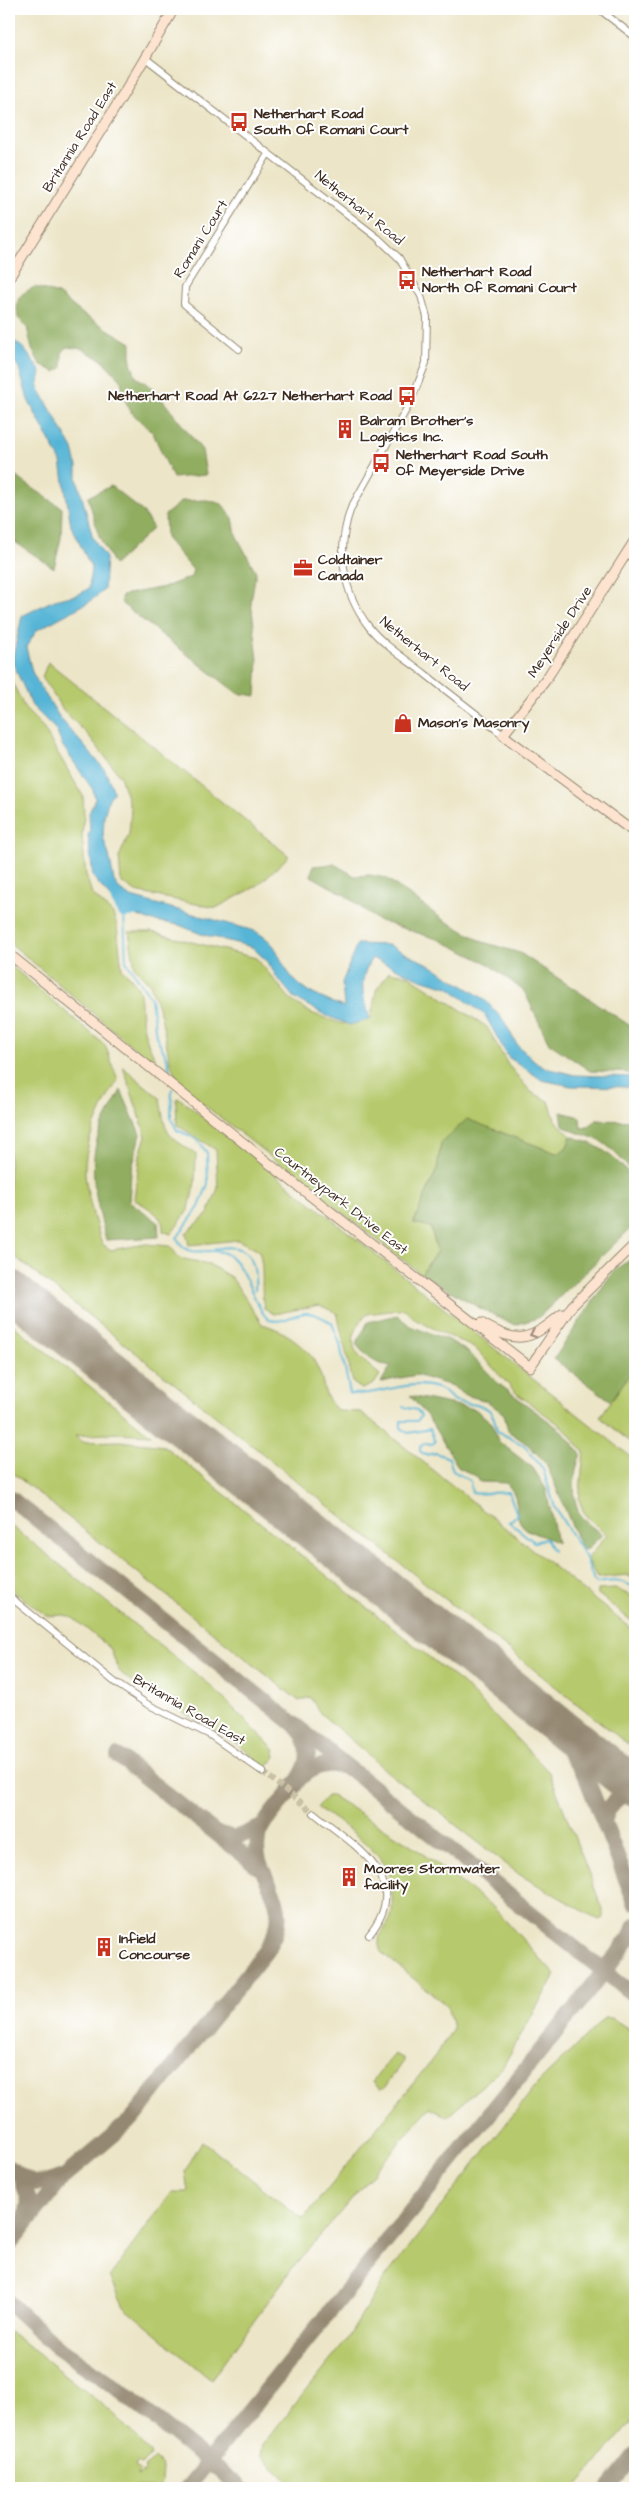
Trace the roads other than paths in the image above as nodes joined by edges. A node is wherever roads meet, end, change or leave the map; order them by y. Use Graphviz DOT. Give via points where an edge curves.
graph roads {
  1 [pos="174,9"];
  2 [pos="599,9"];
  3 [pos="608,12"];
  4 [pos="635,37"];
  5 [pos="144,57"];
  6 [pos="268,154"];
  7 [pos="12,267"];
  8 [pos="9,278"];
  9 [pos="239,349"];
  10 [pos="635,540"];
  11 [pos="503,734"];
  12 [pos="635,833"];
  13 [pos="9,954"];
  14 [pos="635,1244"];
  15 [pos="572,1306"];
  16 [pos="461,1312"];
  17 [pos="9,1596"];
  18 [pos="262,1772"];
  19 [pos="314,1813"];
  20 [pos="369,1935"];
  1 -- 5 [label="street, Britannia Road East"];
  2 -- 3 [label="street"];
  3 -- 4 [label="street"];
  5 -- 6 [label="street, Netherhart Road"];
  5 -- 7 [label="street, Britannia Road East"];
  6 -- 9 [label="street, Romani Court" via="185,288 184,304"];
  6 -- 11 [label="street, Netherhart Road" via="378,238 399,258 421,296 428,317 426,363 419,385 362,485 345,525 343,564 352,599 369,628 381,640"];
  7 -- 8 [label="street, Britannia Road East"];
  10 -- 11 [label="street, Meyerside Drive" via="545,681"];
  11 -- 12 [label="street, Netherhart Road"];
  13 -- 16 [label="street, Courtneypark Drive East"];
  14 -- 15 [label="street, Courtneypark Drive East"];
  15 -- 16 [label="street, one-way" via="539,1332 515,1338 494,1331"];
  15 -- 16 [label="street, Courtneypark Drive East" via="530,1367"];
  17 -- 18 [label="street, Britannia Road East" via="117,1684 147,1704 210,1735"];
  19 -- 20 [label="street" via="370,1858 384,1882 383,1912"];
}
